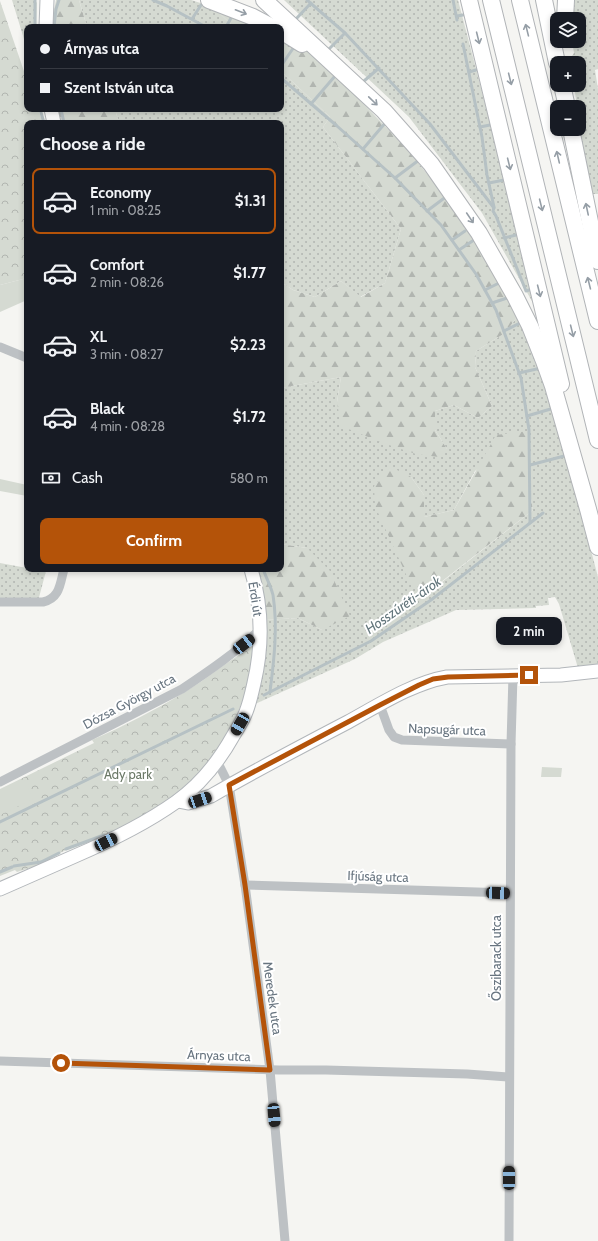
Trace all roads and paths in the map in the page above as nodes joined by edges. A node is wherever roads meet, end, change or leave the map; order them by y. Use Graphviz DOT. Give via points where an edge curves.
graph roads {
  1 [pos="48,0"];
  2 [pos="209,0"];
  3 [pos="264,0"];
  4 [pos="469,0"];
  5 [pos="491,0"];
  6 [pos="520,0"];
  7 [pos="544,0"];
  8 [pos="566,0"];
  9 [pos="565,12"];
  10 [pos="46,24"];
  11 [pos="266,24"];
  12 [pos="284,33"];
  13 [pos="556,56"];
  14 [pos="345,74"];
  15 [pos="572,136"];
  16 [pos="598,261"];
  17 [pos="598,321"];
  18 [pos="0,347"];
  19 [pos="24,357"];
  20 [pos="598,440"];
  21 [pos="588,510"];
  22 [pos="598,547"];
  23 [pos="63,572"];
  24 [pos="252,572"];
  25 [pos="0,602"];
  26 [pos="260,629"];
  27 [pos="598,671"];
  28 [pos="513,675"];
  29 [pos="380,705"];
  30 [pos="510,744"];
  31 [pos="217,761"];
  32 [pos="0,782"];
  33 [pos="229,785"];
  34 [pos="178,801"];
  35 [pos="245,885"];
  36 [pos="0,889"];
  37 [pos="510,893"];
  38 [pos="0,1061"];
  39 [pos="270,1070"];
  40 [pos="508,1077"];
  41 [pos="285,1241"];
  42 [pos="509,1241"];
  1 -- 10 [label="main road"];
  2 -- 11 [label="highway, one-way"];
  3 -- 14 [label="highway"];
  4 -- 21 [label="highway, one-way" via="551,339"];
  5 -- 20 [label="highway, one-way"];
  17 -- 6 [label="highway, one-way"];
  7 -- 13 [label="highway"];
  8 -- 9 [label="highway"];
  12 -- 14 [label="highway"];
  14 -- 21 [label="highway, one-way" via="384,111 431,164 480,233 530,326 544,361"];
  16 -- 15 [label="highway, one-way"];
  18 -- 19 [label="street"];
  21 -- 22 [label="highway"];
  23 -- 25 [label="street" via="59,589 49,601"];
  24 -- 26 [label="main road, Érdi út" via="259,606"];
  26 -- 31 [label="main road, Érdi út" via="257,671 246,713"];
  26 -- 32 [label="street, Dózsa György utca" via="208,672 182,689"];
  27 -- 28 [label="main road" via="561,675"];
  28 -- 29 [label="main road" via="433,679"];
  28 -- 30 [label="street, Őszibarack utca"];
  29 -- 30 [label="street, Napsugár utca" via="389,730 394,737 402,740"];
  29 -- 33 [label="main road"];
  30 -- 37 [label="street, Őszibarack utca"];
  31 -- 33 [label="street, Meredek utca"];
  31 -- 34 [label="main road, Érdi út"];
  33 -- 34 [label="main road" via="211,796 188,803"];
  33 -- 35 [label="street, Meredek utca"];
  34 -- 36 [label="main road, Érdi út" via="94,848"];
  35 -- 37 [label="street, Ifjúság utca"];
  35 -- 39 [label="street, Meredek utca"];
  37 -- 40 [label="street, Őszibarack utca"];
  38 -- 39 [label="street, Árnyas utca"];
  39 -- 40 [label="street, Árnyas utca"];
  39 -- 41 [label="street, Meredek utca"];
  40 -- 42 [label="street, Őszibarack utca"];
}
